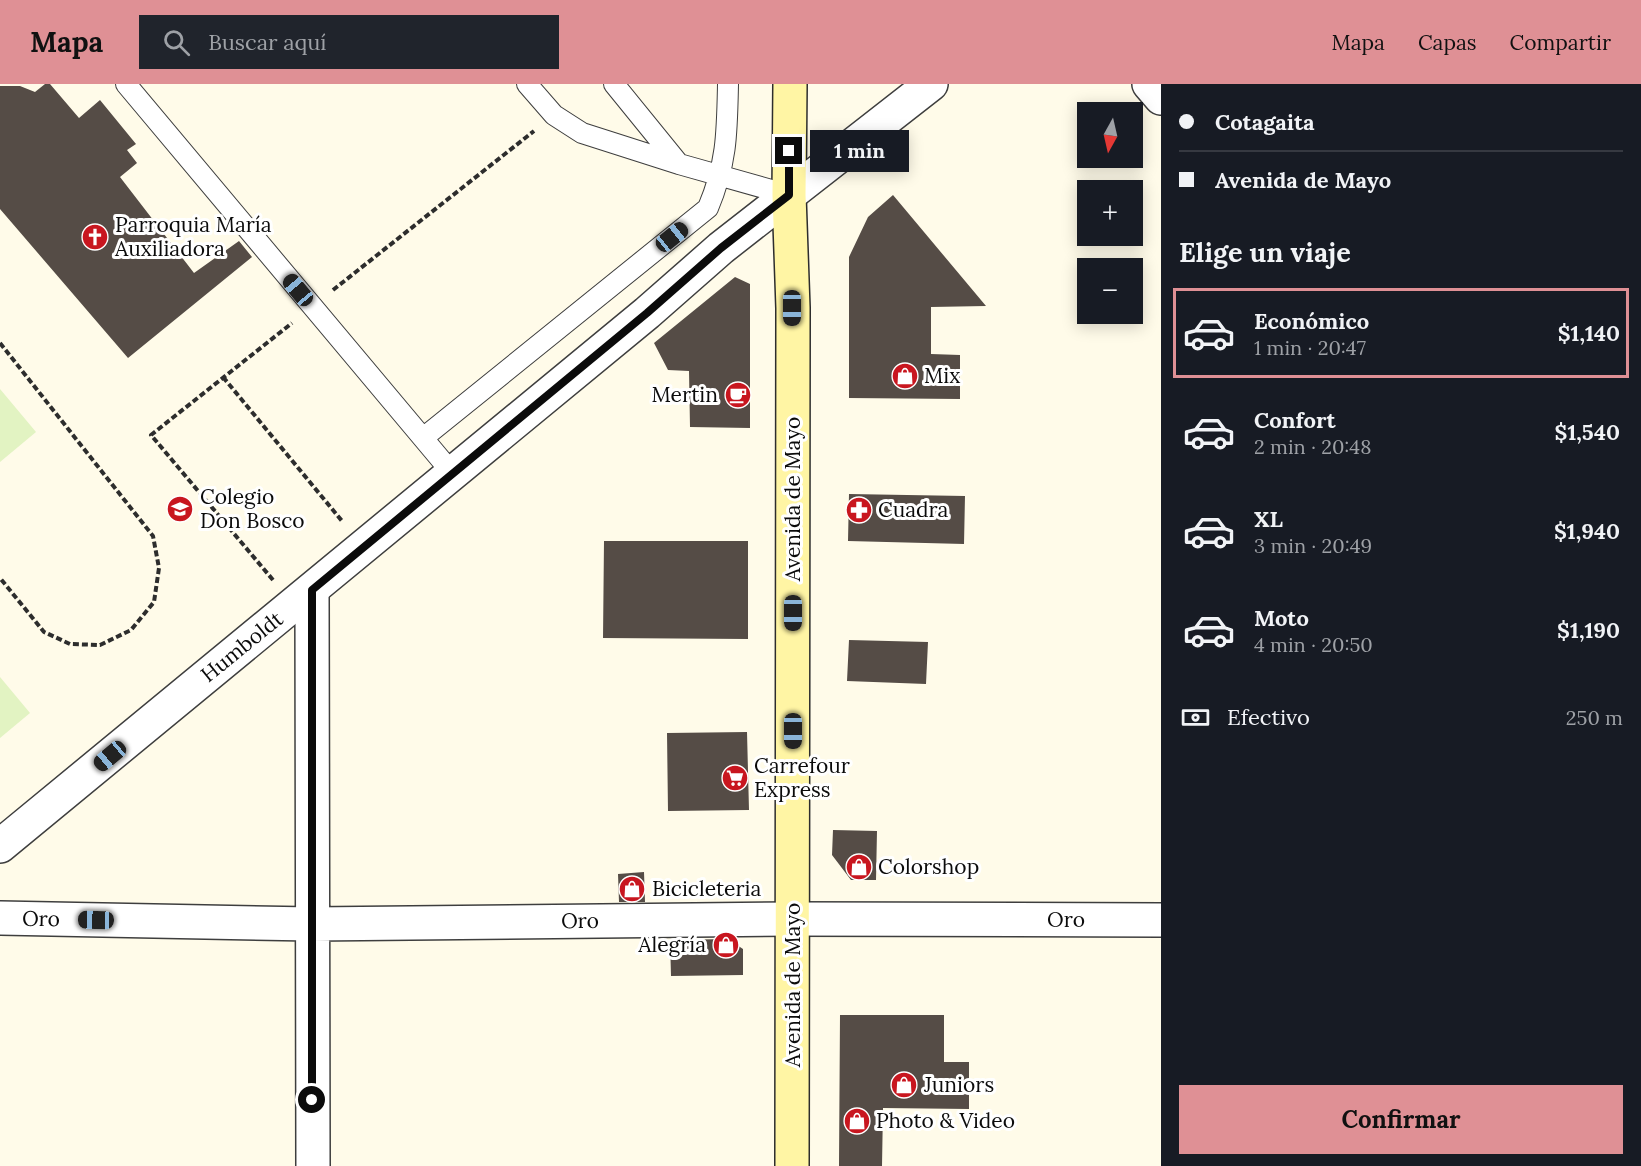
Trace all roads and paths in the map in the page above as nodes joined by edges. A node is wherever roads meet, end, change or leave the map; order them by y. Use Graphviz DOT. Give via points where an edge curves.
graph roads {
  1 [pos="126,84"];
  2 [pos="527,84"];
  3 [pos="614,84"];
  4 [pos="728,84"];
  5 [pos="790,84"];
  6 [pos="931,84"];
  7 [pos="1149,84"];
  8 [pos="1161,98"];
  9 [pos="554,115"];
  10 [pos="679,164"];
  11 [pos="730,179"];
  12 [pos="789,195"];
  13 [pos="312,307"];
  14 [pos="0,343"];
  15 [pos="223,377"];
  16 [pos="423,438"];
  17 [pos="453,474"];
  18 [pos="364,547"];
  19 [pos="0,578"];
  20 [pos="303,597"];
  21 [pos="0,846"];
  22 [pos="0,918"];
  23 [pos="793,919"];
  24 [pos="1161,920"];
  25 [pos="312,924"];
  26 [pos="313,1166"];
  27 [pos="792,1166"];
  1 -- 13 [label="lane"];
  2 -- 9 [label="lane"];
  3 -- 10 [label="lane"];
  4 -- 11 [label="lane"];
  5 -- 12 [label="main road, Avenida de Mayo"];
  6 -- 12 [label="street, Humboldt"];
  7 -- 8 [label="street"];
  9 -- 10 [label="lane" via="582,133"];
  9 -- 13 [label="path"];
  10 -- 11 [label="lane"];
  11 -- 12 [label="lane"];
  11 -- 16 [label="lane" via="708,208"];
  12 -- 17 [label="street, Humboldt"];
  12 -- 23 [label="main road, Avenida de Mayo" via="793,332"];
  13 -- 15 [label="path"];
  13 -- 16 [label="lane"];
  14 -- 19 [label="path" via="153,536 159,568 154,602 131,630 100,645 70,644 44,632"];
  15 -- 18 [label="path"];
  15 -- 20 [label="path" via="151,435"];
  16 -- 17 [label="lane"];
  17 -- 18 [label="street, Humboldt"];
  18 -- 20 [label="street, Humboldt"];
  20 -- 21 [label="street, Humboldt"];
  20 -- 25 [label="street"];
  22 -- 25 [label="street, Oro"];
  23 -- 24 [label="street, Oro"];
  23 -- 25 [label="street, Oro"];
  23 -- 27 [label="main road, Avenida de Mayo"];
  25 -- 26 [label="street"];
}
